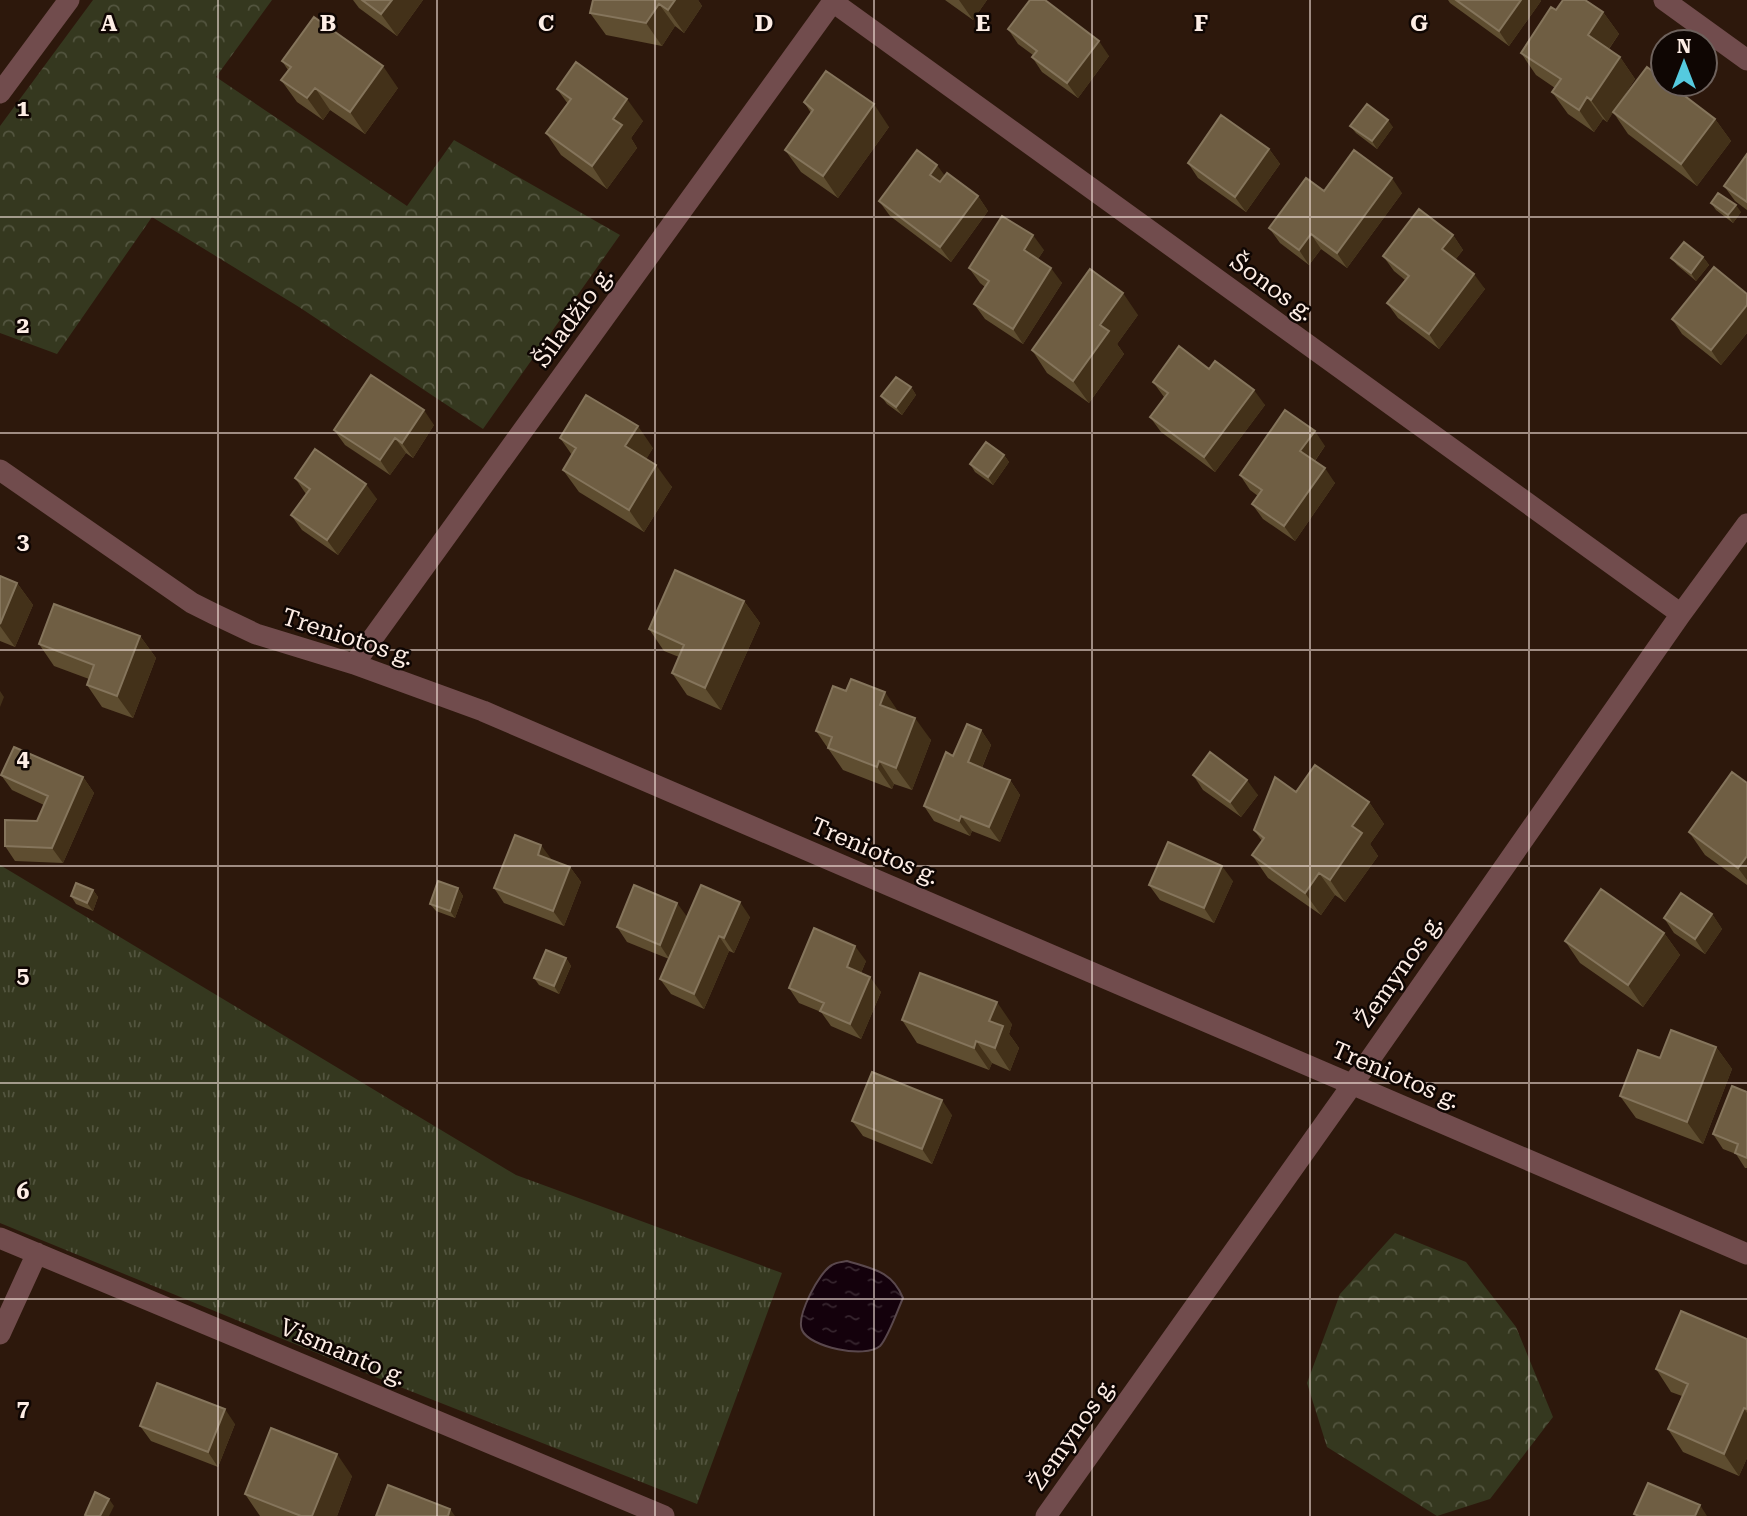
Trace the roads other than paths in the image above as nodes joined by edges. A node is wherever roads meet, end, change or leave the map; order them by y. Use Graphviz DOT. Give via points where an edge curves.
graph roads {
  1 [pos="69,0"];
  2 [pos="1664,0"];
  3 [pos="833,1"];
  4 [pos="1747,60"];
  5 [pos="0,93"];
  6 [pos="0,470"];
  7 [pos="1747,524"];
  8 [pos="1681,614"];
  9 [pos="354,664"];
  10 [pos="1352,1085"];
  11 [pos="0,1238"];
  12 [pos="37,1254"];
  13 [pos="1747,1254"];
  14 [pos="0,1334"];
  15 [pos="664,1516"];
  16 [pos="1046,1516"];
  1 -- 5 [label="street"];
  2 -- 4 [label="street"];
  3 -- 8 [label="street, Šonos g."];
  3 -- 9 [label="street, Šiladžio g."];
  6 -- 9 [label="street, Treniotos g." via="192,603 256,634"];
  7 -- 8 [label="street, Žemynos g."];
  8 -- 10 [label="street, Žemynos g."];
  9 -- 10 [label="street, Treniotos g." via="483,710"];
  10 -- 13 [label="street, Treniotos g."];
  10 -- 16 [label="street, Žemynos g."];
  11 -- 12 [label="street, Vismanto g."];
  12 -- 14 [label="street"];
  12 -- 15 [label="street, Vismanto g."];
}
